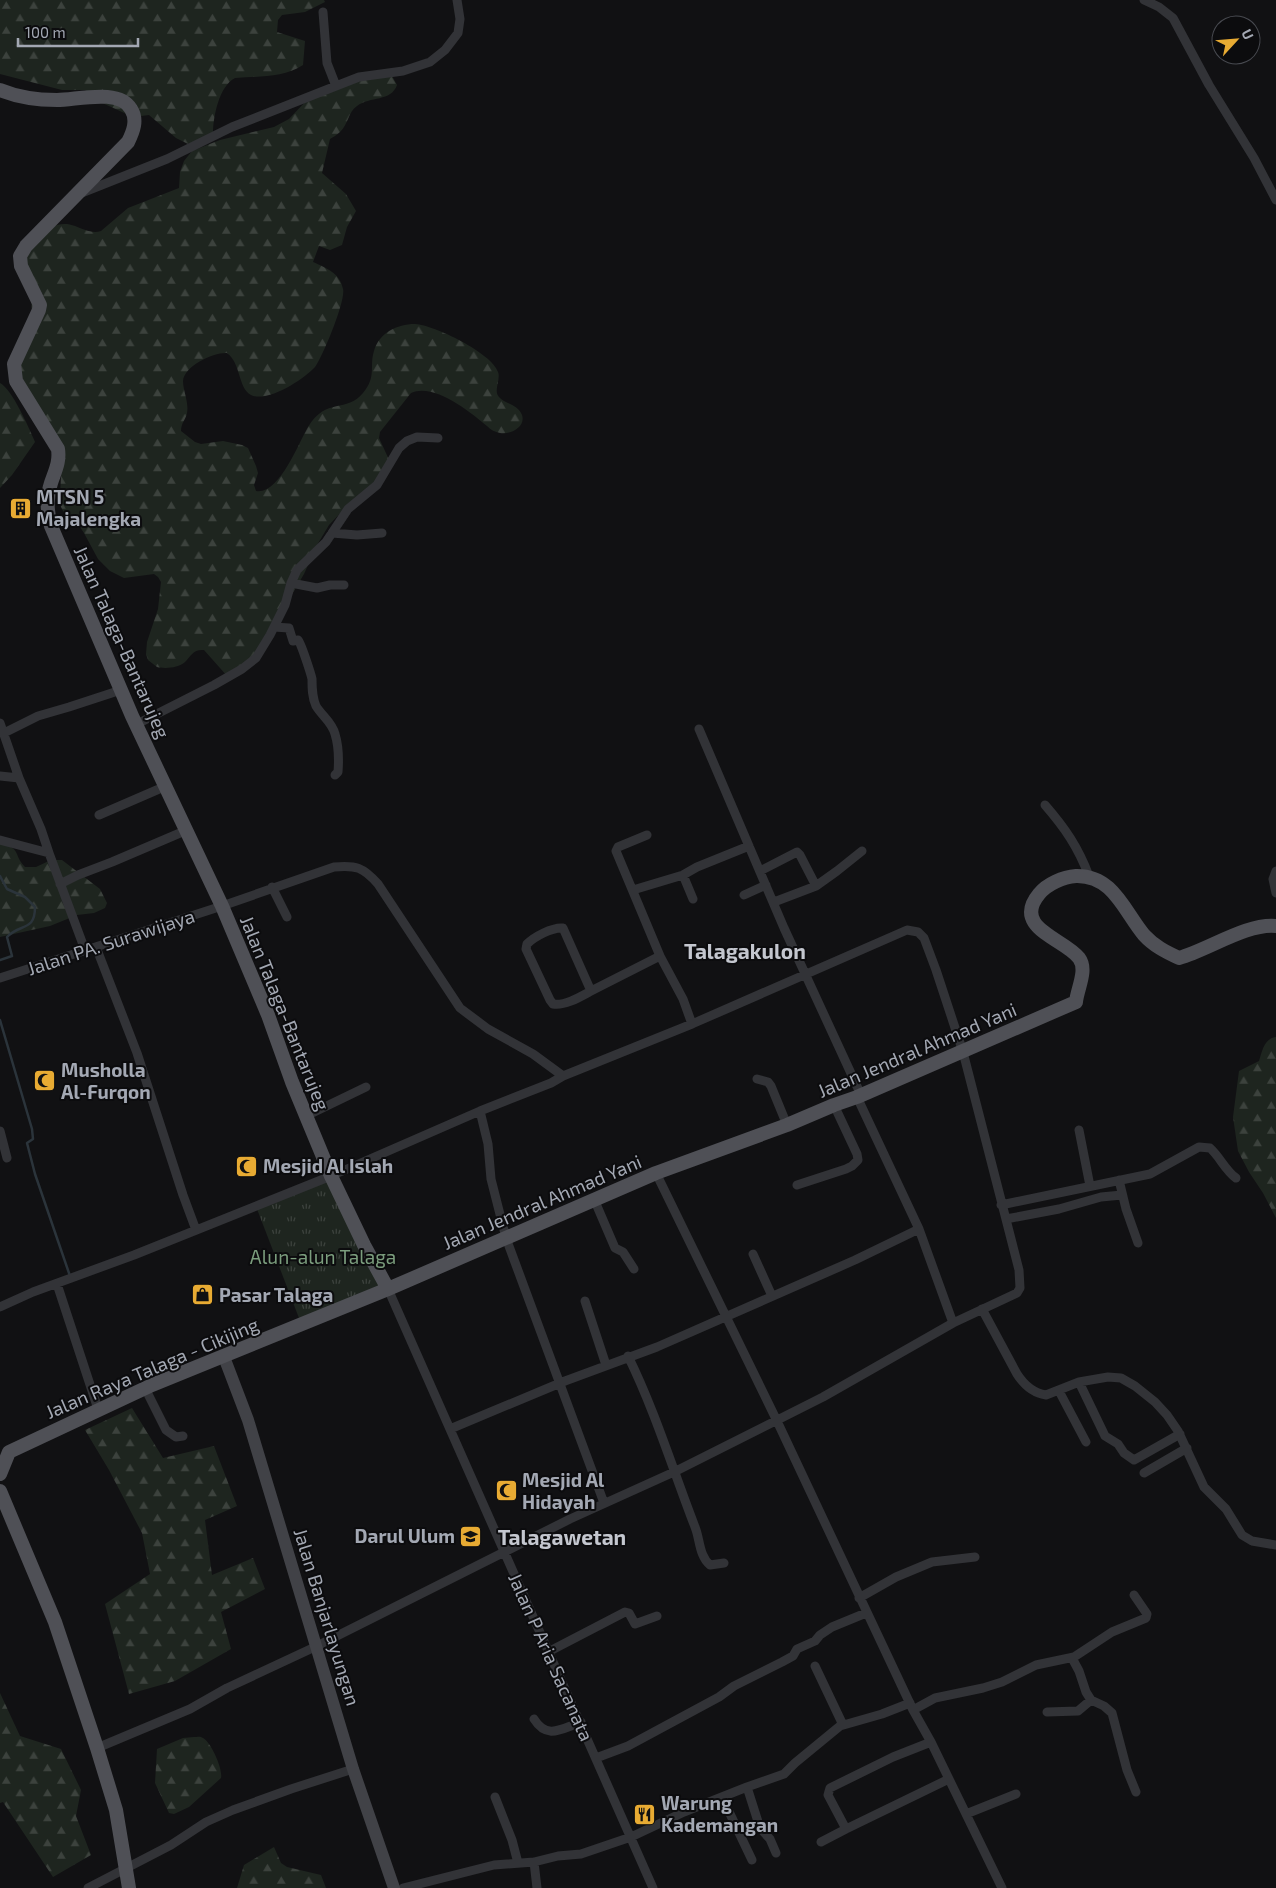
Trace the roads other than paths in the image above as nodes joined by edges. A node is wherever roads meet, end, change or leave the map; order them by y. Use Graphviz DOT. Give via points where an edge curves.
graph roads {
  1 [pos="457,0"];
  2 [pos="1144,0"];
  3 [pos="323,12"];
  4 [pos="336,86"];
  5 [pos="0,90"];
  6 [pos="77,195"];
  7 [pos="1276,200"];
  8 [pos="438,438"];
  9 [pos="332,533"];
  10 [pos="382,533"];
  11 [pos="291,583"];
  12 [pos="344,585"];
  13 [pos="274,627"];
  14 [pos="121,690"];
  15 [pos="0,723"];
  16 [pos="136,724"];
  17 [pos="699,729"];
  18 [pos="4,733"];
  19 [pos="335,775"];
  20 [pos="0,776"];
  21 [pos="19,778"];
  22 [pos="166,786"];
  23 [pos="1045,805"];
  24 [pos="99,815"];
  25 [pos="187,830"];
  26 [pos="647,835"];
  27 [pos="0,840"];
  28 [pos="749,846"];
  29 [pos="862,851"];
  30 [pos="49,852"];
  31 [pos="760,870"];
  32 [pos="1276,871"];
  33 [pos="683,875"];
  34 [pos="1089,876"];
  35 [pos="60,884"];
  36 [pos="766,885"];
  37 [pos="816,886"];
  38 [pos="272,887"];
  39 [pos="633,890"];
  40 [pos="1276,893"];
  41 [pos="744,895"];
  42 [pos="693,899"];
  43 [pos="774,902"];
  44 [pos="222,906"];
  45 [pos="287,917"];
  46 [pos="1276,926"];
  47 [pos="96,947"];
  48 [pos="85,950"];
  49 [pos="660,956"];
  50 [pos="805,973"];
  51 [pos="0,978"];
  52 [pos="591,992"];
  53 [pos="692,1024"];
  54 [pos="963,1052"];
  55 [pos="562,1076"];
  56 [pos="757,1079"];
  57 [pos="366,1087"];
  58 [pos="859,1096"];
  59 [pos="834,1105"];
  60 [pos="480,1111"];
  61 [pos="306,1116"];
  62 [pos="787,1125"];
  63 [pos="1079,1130"];
  64 [pos="0,1131"];
  65 [pos="7,1158"];
  66 [pos="656,1173"];
  67 [pos="331,1176"];
  68 [pos="1236,1178"];
  69 [pos="1119,1180"];
  70 [pos="797,1185"];
  71 [pos="1090,1186"];
  72 [pos="1122,1196"];
  73 [pos="594,1200"];
  74 [pos="1001,1205"];
  75 [pos="1006,1219"];
  76 [pos="919,1229"];
  77 [pos="196,1230"];
  78 [pos="506,1238"];
  79 [pos="1138,1243"];
  80 [pos="753,1254"];
  81 [pos="634,1269"];
  82 [pos="57,1284"];
  83 [pos="388,1289"];
  84 [pos="772,1296"];
  85 [pos="585,1301"];
  86 [pos="0,1307"];
  87 [pos="982,1309"];
  88 [pos="726,1316"];
  89 [pos="953,1323"];
  90 [pos="628,1356"];
  91 [pos="224,1357"];
  92 [pos="606,1365"];
  93 [pos="1079,1382"];
  94 [pos="561,1383"];
  95 [pos="145,1388"];
  96 [pos="1059,1391"];
  97 [pos="98,1409"];
  98 [pos="776,1421"];
  99 [pos="450,1429"];
  100 [pos="1180,1434"];
  101 [pos="183,1436"];
  102 [pos="1086,1442"];
  103 [pos="1187,1448"];
  104 [pos="4,1454"];
  105 [pos="674,1472"];
  106 [pos="1144,1472"];
  107 [pos="0,1474"];
  108 [pos="0,1491"];
  109 [pos="604,1503"];
  110 [pos="1276,1545"];
  111 [pos="504,1553"];
  112 [pos="975,1557"];
  113 [pos="724,1564"];
  114 [pos="1134,1595"];
  115 [pos="859,1598"];
  116 [pos="866,1613"];
  117 [pos="657,1616"];
  118 [pos="317,1646"];
  119 [pos="548,1652"];
  120 [pos="1072,1658"];
  121 [pos="815,1666"];
  122 [pos="1091,1700"];
  123 [pos="912,1706"];
  124 [pos="1047,1712"];
  125 [pos="534,1719"];
  126 [pos="581,1722"];
  127 [pos="843,1725"];
  128 [pos="931,1742"];
  129 [pos="97,1748"];
  130 [pos="596,1758"];
  131 [pos="353,1769"];
  132 [pos="949,1779"];
  133 [pos="747,1787"];
  134 [pos="1136,1792"];
  135 [pos="1016,1794"];
  136 [pos="495,1797"];
  137 [pos="722,1797"];
  138 [pos="966,1814"];
  139 [pos="846,1829"];
  140 [pos="631,1837"];
  141 [pos="821,1842"];
  142 [pos="776,1853"];
  143 [pos="752,1860"];
  144 [pos="534,1862"];
  145 [pos="518,1863"];
  146 [pos="126,1868"];
  147 [pos="88,1888"];
  148 [pos="129,1888"];
  149 [pos="394,1888"];
  150 [pos="403,1888"];
  151 [pos="537,1888"];
  152 [pos="653,1888"];
  153 [pos="1002,1888"];
  1 -- 4 [label="street" via="458,33 439,56 418,67 372,74"];
  2 -- 7 [label="street" via="1173,18"];
  3 -- 4 [label="street" via="327,63"];
  4 -- 6 [label="street" via="232,126 141,171"];
  5 -- 6 [label="main road, Jalan Talaga-Bantarujeg" via="56,100 105,96 129,105 135,120 128,142"];
  6 -- 14 [label="main road, Jalan Talaga-Bantarujeg" via="20,256 21,266 40,304 14,364 14,372 16,381 58,449 59,461 47,503 50,521"];
  8 -- 9 [label="street" via="417,438 399,448 377,485 348,509"];
  9 -- 10 [label="street"];
  9 -- 11 [label="street" via="297,570"];
  11 -- 12 [label="street" via="317,588"];
  11 -- 13 [label="street"];
  13 -- 16 [label="street" via="256,658 242,669"];
  13 -- 19 [label="street" via="289,628 293,641 301,643 312,678 311,690 316,706 333,726 336,737 339,756"];
  14 -- 16 [label="main road, Jalan Talaga-Bantarujeg"];
  14 -- 18 [label="street" via="38,716"];
  15 -- 18 [label="street"];
  16 -- 22 [label="main road, Jalan Talaga-Bantarujeg"];
  17 -- 28 [label="street"];
  18 -- 21 [label="street"];
  20 -- 21 [label="street"];
  21 -- 30 [label="street"];
  22 -- 24 [label="street"];
  22 -- 25 [label="main road, Jalan Talaga-Bantarujeg"];
  23 -- 34 [label="street" via="1064,827"];
  25 -- 35 [label="street"];
  25 -- 44 [label="main road, Jalan Talaga-Bantarujeg"];
  26 -- 39 [label="street" via="616,849"];
  27 -- 30 [label="street"];
  28 -- 31 [label="street"];
  28 -- 33 [label="street"];
  29 -- 37 [label="street"];
  30 -- 35 [label="street"];
  31 -- 36 [label="street"];
  31 -- 37 [label="street" via="797,852"];
  32 -- 40 [label="street" via="1273,879"];
  33 -- 39 [label="street"];
  33 -- 42 [label="street"];
  34 -- 46 [label="main road" via="1120,900 1144,935 1179,958 1256,928"];
  34 -- 54 [label="main road, Jalan Jendral Ahmad Yani" via="1072,876 1043,890 1037,896 1032,915 1036,926 1079,958 1082,970 1076,1002"];
  35 -- 48 [label="street"];
  36 -- 41 [label="street"];
  36 -- 43 [label="street"];
  37 -- 43 [label="street"];
  38 -- 44 [label="street, Jalan PA. Surawijaya"];
  38 -- 45 [label="street"];
  38 -- 55 [label="street, Jalan PA. Surawijaya" via="334,867 361,868 370,874 396,909 460,1008 488,1030 533,1054"];
  39 -- 49 [label="street"];
  43 -- 50 [label="street"];
  44 -- 47 [label="street, Jalan PA. Surawijaya"];
  44 -- 61 [label="main road, Jalan Talaga-Bantarujeg"];
  47 -- 48 [label="street, Jalan PA. Surawijaya"];
  47 -- 77 [label="street" via="137,1053"];
  48 -- 51 [label="street, Jalan PA. Surawijaya"];
  49 -- 52 [label="street"];
  49 -- 53 [label="street" via="683,999"];
  50 -- 53 [label="street"];
  50 -- 54 [label="street" via="900,932 918,932 924,938"];
  50 -- 58 [label="street"];
  52 -- 52 [label="street" via="554,1004 526,949 527,944 563,928"];
  53 -- 55 [label="street"];
  54 -- 58 [label="main road, Jalan Jendral Ahmad Yani"];
  54 -- 74 [label="street"];
  55 -- 60 [label="street"];
  56 -- 62 [label="street" via="771,1086"];
  57 -- 61 [label="street"];
  58 -- 59 [label="main road, Jalan Jendral Ahmad Yani"];
  58 -- 76 [label="street"];
  59 -- 62 [label="main road, Jalan Jendral Ahmad Yani"];
  59 -- 70 [label="street" via="858,1160 852,1166"];
  60 -- 67 [label="street"];
  60 -- 78 [label="street" via="488,1144 491,1179"];
  61 -- 67 [label="main road, Jalan Talaga-Bantarujeg"];
  62 -- 66 [label="main road, Jalan Jendral Ahmad Yani"];
  63 -- 71 [label="street"];
  64 -- 65 [label="street"];
  66 -- 73 [label="main road, Jalan Jendral Ahmad Yani"];
  66 -- 88 [label="street"];
  67 -- 77 [label="street"];
  67 -- 83 [label="main road, Jalan Talaga-Bantarujeg"];
  68 -- 69 [label="street" via="1210,1148 1199,1147 1150,1174"];
  69 -- 71 [label="street"];
  69 -- 72 [label="street"];
  71 -- 74 [label="street"];
  72 -- 75 [label="street"];
  72 -- 79 [label="street"];
  73 -- 78 [label="main road, Jalan Jendral Ahmad Yani"];
  73 -- 81 [label="street" via="614,1248 623,1252"];
  74 -- 75 [label="street"];
  75 -- 87 [label="street" via="1019,1270 1020,1288 1017,1293"];
  76 -- 84 [label="street"];
  76 -- 89 [label="street"];
  77 -- 82 [label="street"];
  78 -- 83 [label="main road, Jalan Jendral Ahmad Yani"];
  78 -- 94 [label="street"];
  80 -- 84 [label="street"];
  82 -- 86 [label="street"];
  82 -- 97 [label="street"];
  83 -- 91 [label="main road, Jalan Raya Talaga - Cikijing"];
  83 -- 99 [label="street, Jalan P Aria Sacanata"];
  84 -- 88 [label="street"];
  85 -- 92 [label="street"];
  87 -- 89 [label="street"];
  87 -- 96 [label="street" via="1021,1382 1044,1396"];
  88 -- 90 [label="street" via="657,1347"];
  88 -- 98 [label="street"];
  89 -- 98 [label="street"];
  90 -- 92 [label="street"];
  90 -- 105 [label="street" via="646,1393"];
  91 -- 95 [label="main road, Jalan Raya Talaga - Cikijing"];
  91 -- 118 [label="street, Jalan Banjarlayungan" via="248,1420"];
  92 -- 94 [label="street"];
  93 -- 96 [label="street"];
  93 -- 100 [label="street" via="1121,1378 1162,1409"];
  93 -- 100 [label="street" via="1105,1436 1132,1459"];
  94 -- 99 [label="street"];
  94 -- 109 [label="street"];
  95 -- 97 [label="main road, Jalan Raya Talaga - Cikijing"];
  95 -- 101 [label="street" via="166,1430 176,1437"];
  96 -- 102 [label="street"];
  97 -- 104 [label="main road, Jalan Raya Talaga - Cikijing"];
  98 -- 105 [label="street"];
  98 -- 115 [label="street"];
  99 -- 111 [label="street, Jalan P Aria Sacanata"];
  100 -- 103 [label="street"];
  103 -- 106 [label="street"];
  103 -- 110 [label="street" via="1204,1487 1226,1509 1242,1535 1252,1541"];
  104 -- 107 [label="main road, Jalan Raya Talaga - Cikijing"];
  105 -- 109 [label="street"];
  105 -- 113 [label="street" via="706,1562 710,1565"];
  108 -- 129 [label="main road" via="55,1622"];
  109 -- 111 [label="street"];
  111 -- 118 [label="street"];
  111 -- 119 [label="street, Jalan P Aria Sacanata"];
  112 -- 115 [label="street" via="932,1562"];
  114 -- 120 [label="street" via="1148,1614 1146,1618 1112,1632"];
  115 -- 116 [label="street"];
  116 -- 123 [label="street"];
  116 -- 130 [label="street" via="832,1627 815,1641 797,1649 793,1656 628,1746"];
  117 -- 119 [label="street" via="635,1624 625,1612"];
  118 -- 129 [label="street" via="228,1688 190,1710"];
  118 -- 131 [label="street, Jalan Banjarlayungan"];
  119 -- 126 [label="street, Jalan P Aria Sacanata"];
  120 -- 122 [label="street"];
  120 -- 123 [label="street" via="1036,1665 1002,1682"];
  121 -- 127 [label="street"];
  122 -- 124 [label="street" via="1078,1711"];
  122 -- 134 [label="street" via="1112,1713"];
  123 -- 127 [label="street"];
  123 -- 128 [label="street"];
  125 -- 126 [label="street" via="544,1731"];
  126 -- 130 [label="street, Jalan P Aria Sacanata"];
  127 -- 133 [label="street" via="784,1774"];
  128 -- 132 [label="street"];
  128 -- 139 [label="street" via="830,1788 828,1795"];
  129 -- 146 [label="main road" via="116,1810"];
  130 -- 140 [label="street, Jalan P Aria Sacanata"];
  131 -- 146 [label="street" via="233,1810"];
  131 -- 149 [label="street, Jalan Banjarlayungan"];
  132 -- 138 [label="street"];
  132 -- 139 [label="street"];
  133 -- 137 [label="street"];
  133 -- 142 [label="street" via="760,1828"];
  135 -- 138 [label="street"];
  136 -- 145 [label="street"];
  137 -- 140 [label="street"];
  137 -- 143 [label="street"];
  138 -- 153 [label="street"];
  139 -- 141 [label="street"];
  140 -- 144 [label="street" via="594,1851"];
  140 -- 152 [label="street, Jalan P Aria Sacanata"];
  144 -- 145 [label="street"];
  144 -- 151 [label="street"];
  145 -- 150 [label="street" via="486,1867"];
  146 -- 147 [label="street"];
  146 -- 148 [label="main road"];
}
